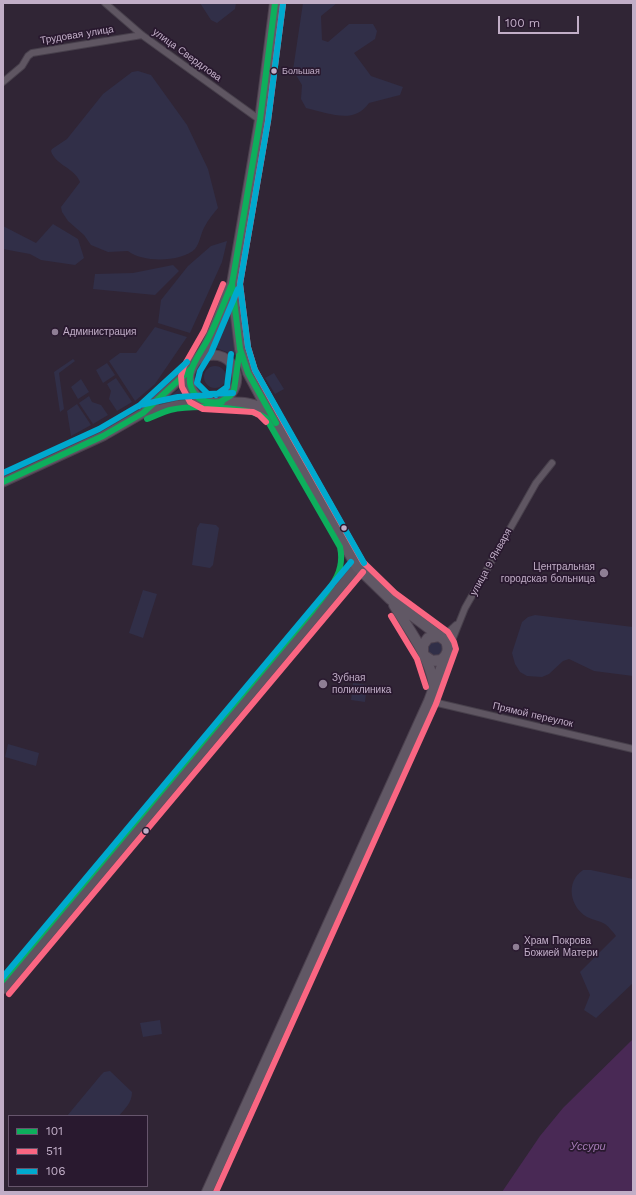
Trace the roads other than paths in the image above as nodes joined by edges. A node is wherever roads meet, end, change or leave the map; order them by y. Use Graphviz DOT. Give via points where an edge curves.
graph roads {
  1 [pos="105,3"];
  2 [pos="275,3"];
  3 [pos="142,35"];
  4 [pos="3,82"];
  5 [pos="260,120"];
  6 [pos="232,284"];
  7 [pos="240,349"];
  8 [pos="194,365"];
  9 [pos="236,371"];
  10 [pos="250,377"];
  11 [pos="215,402"];
  12 [pos="143,413"];
  13 [pos="270,414"];
  14 [pos="552,463"];
  15 [pos="3,482"];
  16 [pos="357,567"];
  17 [pos="390,599"];
  18 [pos="458,624"];
  19 [pos="439,636"];
  20 [pos="447,653"];
  21 [pos="424,654"];
  22 [pos="434,685"];
  23 [pos="429,701"];
  24 [pos="633,749"];
  25 [pos="3,989"];
  26 [pos="207,1192"];
  1 -- 3 [label="street, улица Свердлова"];
  2 -- 5 [label="main road"];
  3 -- 4 [label="street, Трудовая улица" via="32,53 22,66"];
  3 -- 5 [label="street, улица Свердлова"];
  5 -- 6 [label="main road"];
  6 -- 7 [label="main road"];
  6 -- 8 [label="main road" via="210,337"];
  7 -- 9 [label="main road"];
  7 -- 10 [label="main road"];
  8 -- 9 [label="main road" via="211,355 219,355 226,358"];
  8 -- 11 [label="main road" via="189,376 192,391 197,397"];
  8 -- 12 [label="main road"];
  9 -- 10 [label="main road"];
  9 -- 11 [label="main road" via="236,386 232,393"];
  10 -- 13 [label="main road"];
  11 -- 12 [label="main road" via="179,405"];
  11 -- 13 [label="main road" via="249,403 263,408"];
  12 -- 15 [label="main road" via="103,436"];
  13 -- 16 [label="main road"];
  14 -- 18 [label="street, улица 9 Января" via="536,483"];
  16 -- 17 [label="main road"];
  16 -- 25 [label="main road"];
  17 -- 19 [label="main road"];
  17 -- 21 [label="main road"];
  18 -- 19 [label="street" via="445,635"];
  18 -- 20 [label="street, улица 9 Января"];
  19 -- 20 [label="main road" via="447,645"];
  19 -- 21 [label="main road" via="428,638 423,645"];
  20 -- 21 [label="main road" via="437,661 428,659"];
  20 -- 22 [label="main road, улица 9 Января"];
  21 -- 22 [label="main road" via="431,668"];
  22 -- 23 [label="main road, улица 9 Января"];
  23 -- 24 [label="street, Прямой переулок"];
  23 -- 26 [label="main road, улица 9 Января"];
}
